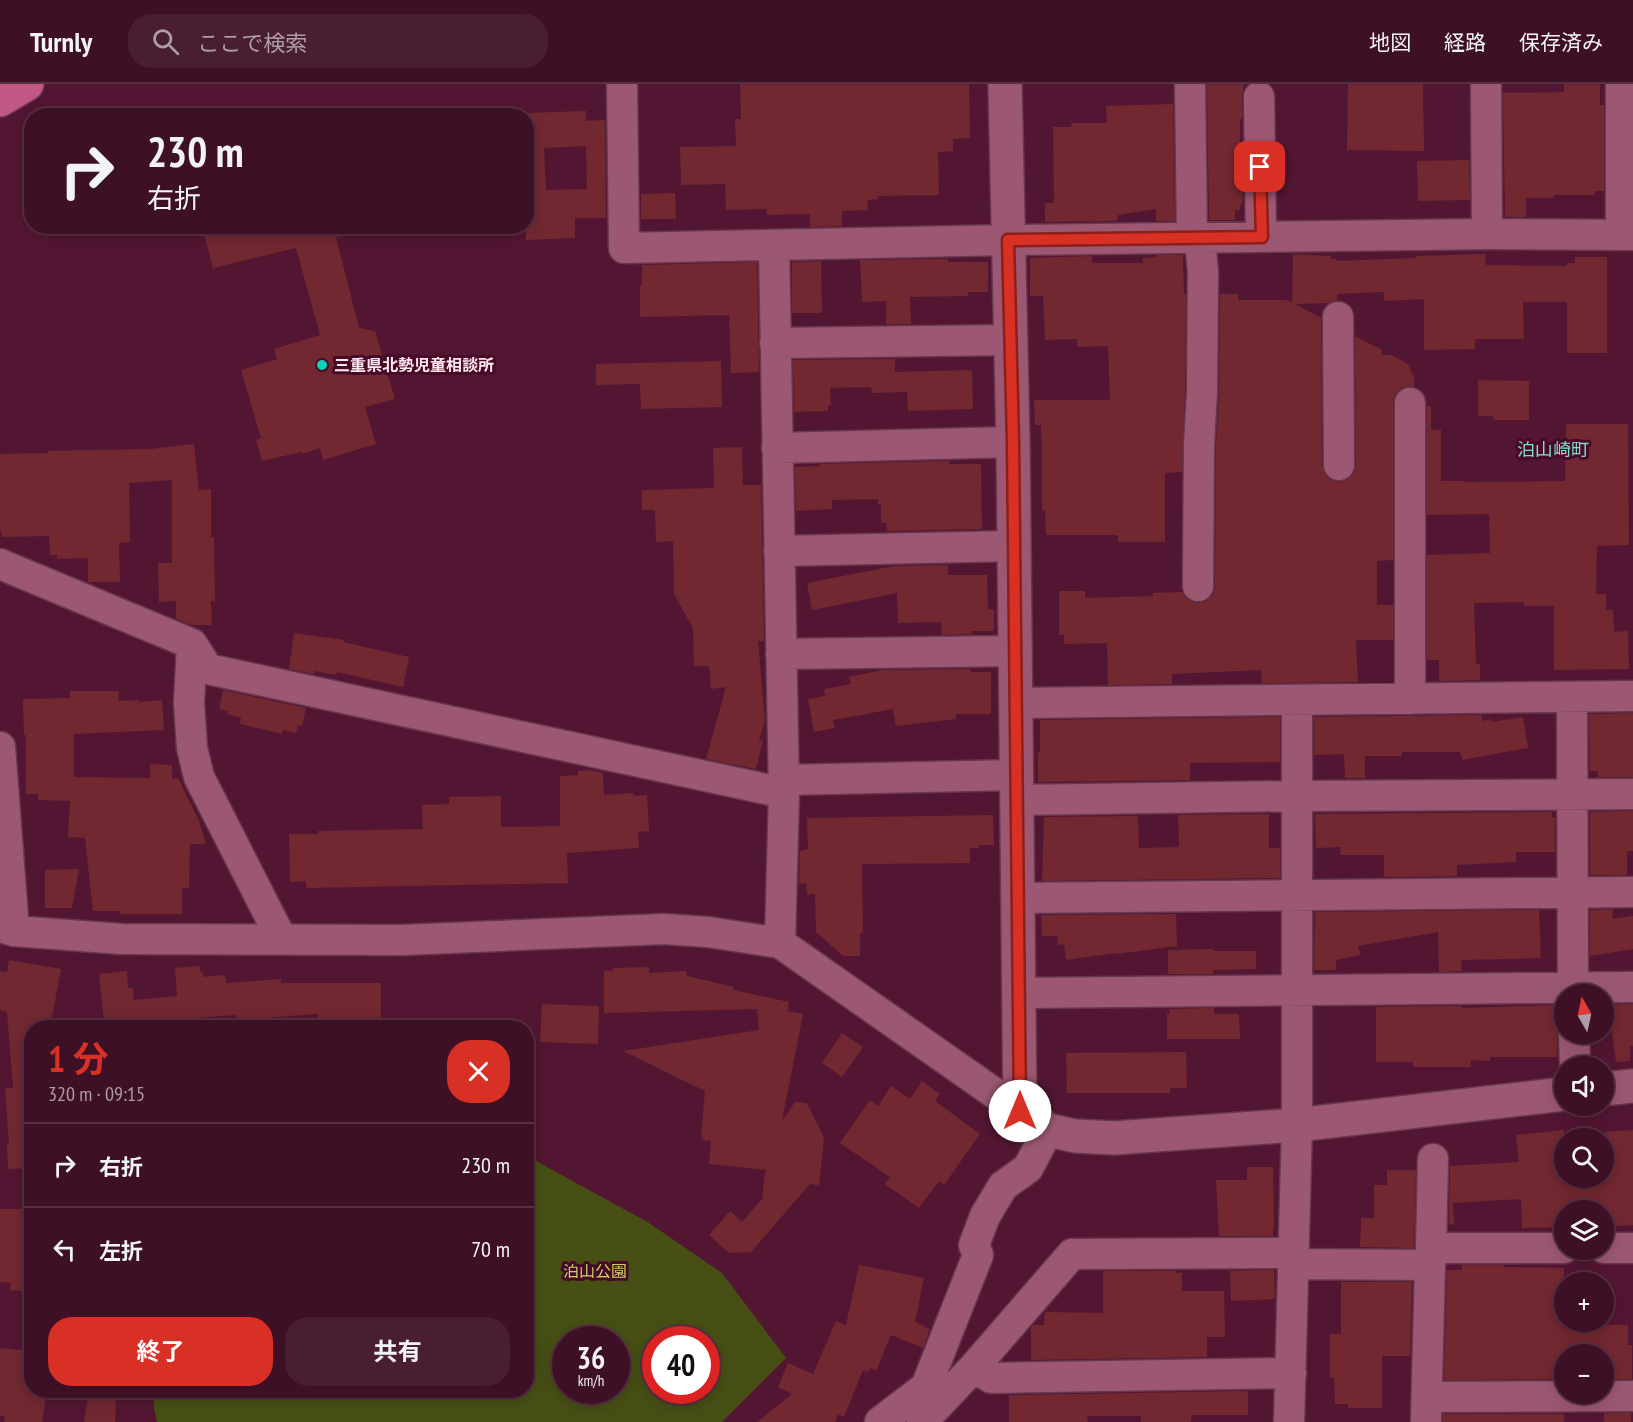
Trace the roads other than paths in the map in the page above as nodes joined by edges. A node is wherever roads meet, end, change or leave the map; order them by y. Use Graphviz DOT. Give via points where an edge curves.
graph roads {
  1 [pos="27,84"];
  2 [pos="622,84"];
  3 [pos="1005,84"];
  4 [pos="1190,84"];
  5 [pos="1486,84"];
  6 [pos="1621,84"];
  7 [pos="1259,97"];
  8 [pos="0,100"];
  9 [pos="1487,234"];
  10 [pos="1627,235"];
  11 [pos="1262,237"];
  12 [pos="1008,240"];
  13 [pos="1198,243"];
  14 [pos="774,245"];
  15 [pos="1338,317"];
  16 [pos="1011,340"];
  17 [pos="775,344"];
  18 [pos="1410,404"];
  19 [pos="1013,442"];
  20 [pos="777,448"];
  21 [pos="1339,465"];
  22 [pos="1014,546"];
  23 [pos="779,551"];
  24 [pos="0,564"];
  25 [pos="1198,586"];
  26 [pos="192,644"];
  27 [pos="1014,651"];
  28 [pos="781,654"];
  29 [pos="1633,696"];
  30 [pos="1572,697"];
  31 [pos="1410,699"];
  32 [pos="1297,701"];
  33 [pos="1016,703"];
  34 [pos="0,747"];
  35 [pos="784,787"];
  36 [pos="1017,788"];
  37 [pos="1571,795"];
  38 [pos="1633,795"];
  39 [pos="1298,796"];
  40 [pos="1572,892"];
  41 [pos="1633,892"];
  42 [pos="1298,896"];
  43 [pos="1018,898"];
  44 [pos="7,929"];
  45 [pos="281,938"];
  46 [pos="780,943"];
  47 [pos="1573,984"];
  48 [pos="1633,987"];
  49 [pos="1614,988"];
  50 [pos="1298,990"];
  51 [pos="1554,991"];
  52 [pos="1019,993"];
  53 [pos="1633,1086"];
  54 [pos="1614,1088"];
  55 [pos="1554,1095"];
  56 [pos="1020,1111"];
  57 [pos="1297,1125"];
  58 [pos="1048,1130"];
  59 [pos="1433,1159"];
  60 [pos="1614,1248"];
  61 [pos="1633,1248"];
  62 [pos="1554,1249"];
  63 [pos="1430,1256"];
  64 [pos="1294,1259"];
  65 [pos="975,1366"];
  66 [pos="1291,1373"];
  67 [pos="1633,1396"];
  68 [pos="1426,1410"];
  69 [pos="880,1422"];
  70 [pos="922,1422"];
  71 [pos="1289,1422"];
  1 -- 8 [label="main road"];
  2 -- 14 [label="street" via="624,248"];
  3 -- 12 [label="street"];
  4 -- 13 [label="street"];
  5 -- 9 [label="street"];
  6 -- 10 [label="street"];
  7 -- 11 [label="street"];
  9 -- 10 [label="street"];
  9 -- 11 [label="street"];
  11 -- 13 [label="street"];
  12 -- 13 [label="street"];
  12 -- 14 [label="street"];
  12 -- 16 [label="street"];
  13 -- 25 [label="street" via="1202,392"];
  14 -- 17 [label="street"];
  15 -- 21 [label="street"];
  16 -- 17 [label="street"];
  16 -- 19 [label="street"];
  17 -- 20 [label="street"];
  18 -- 31 [label="street"];
  19 -- 20 [label="street"];
  19 -- 22 [label="street"];
  20 -- 23 [label="street"];
  22 -- 23 [label="street"];
  22 -- 27 [label="street"];
  23 -- 28 [label="street"];
  24 -- 26 [label="street"];
  26 -- 35 [label="street" via="208,669"];
  26 -- 45 [label="street" via="189,703 192,748 199,777"];
  27 -- 28 [label="street"];
  27 -- 33 [label="street"];
  28 -- 35 [label="street"];
  29 -- 30 [label="street"];
  30 -- 31 [label="street"];
  30 -- 37 [label="street"];
  31 -- 32 [label="street"];
  32 -- 33 [label="street"];
  32 -- 39 [label="street"];
  33 -- 36 [label="street"];
  34 -- 44 [label="street"];
  35 -- 36 [label="street"];
  35 -- 46 [label="street"];
  36 -- 39 [label="street"];
  36 -- 43 [label="street"];
  37 -- 38 [label="street"];
  37 -- 39 [label="street"];
  37 -- 40 [label="street"];
  39 -- 42 [label="street"];
  40 -- 41 [label="street"];
  40 -- 42 [label="street"];
  40 -- 47 [label="street"];
  42 -- 43 [label="street"];
  42 -- 50 [label="street"];
  43 -- 52 [label="street"];
  44 -- 45 [label="street" via="122,939"];
  45 -- 46 [label="street" via="402,940 664,929"];
  46 -- 56 [label="street"];
  48 -- 49 [label="street"];
  50 -- 51 [label="street"];
  50 -- 52 [label="street"];
  50 -- 57 [label="street"];
  52 -- 56 [label="street"];
  53 -- 54 [label="street"];
  55 -- 57 [label="street"];
  56 -- 58 [label="street"];
  57 -- 58 [label="street" via="1114,1138"];
  57 -- 64 [label="street"];
  58 -- 69 [label="street" via="1028,1168 1003,1186 985,1216 974,1245 978,1255 926,1387"];
  59 -- 63 [label="street"];
  60 -- 61 [label="street"];
  62 -- 63 [label="street"];
  63 -- 64 [label="street"];
  63 -- 68 [label="street"];
  64 -- 65 [label="street" via="1072,1254"];
  64 -- 66 [label="street"];
  65 -- 66 [label="street" via="991,1378"];
  65 -- 70 [label="street"];
  66 -- 71 [label="street"];
  67 -- 68 [label="street"];
}
